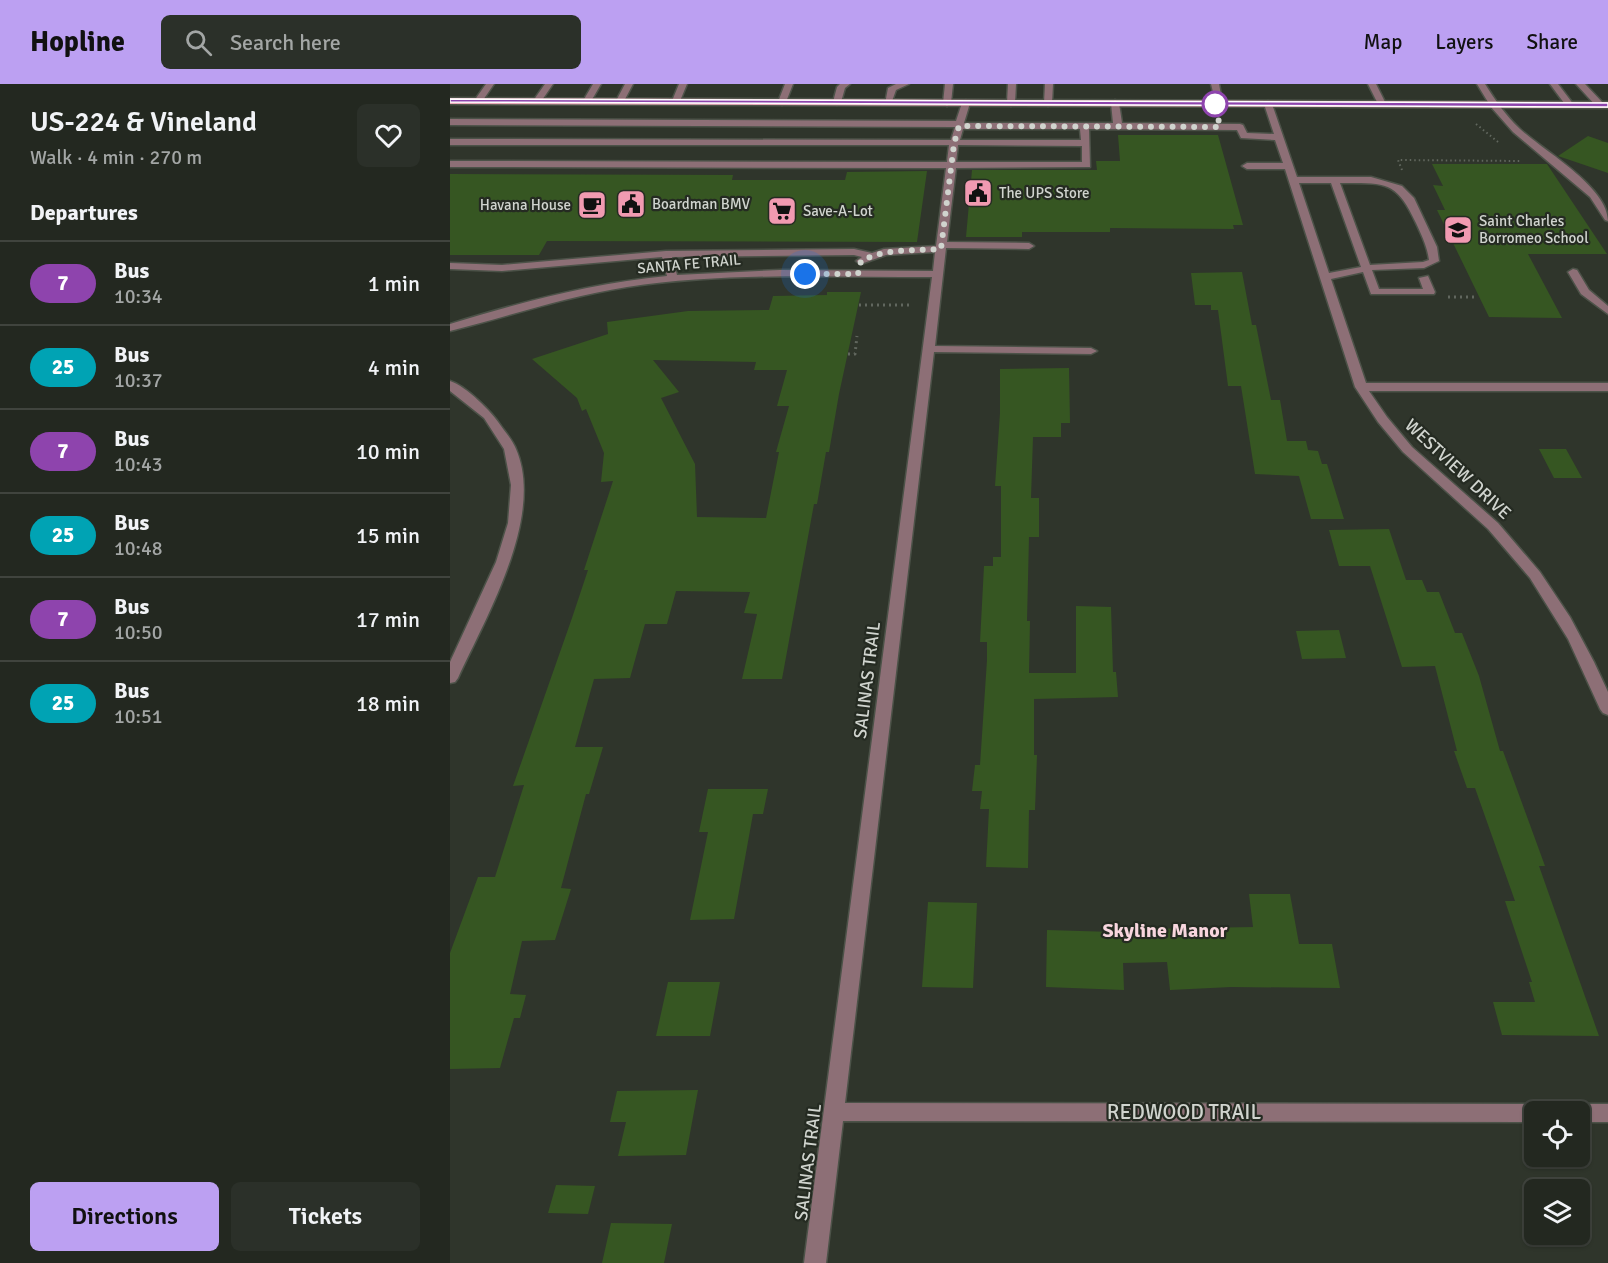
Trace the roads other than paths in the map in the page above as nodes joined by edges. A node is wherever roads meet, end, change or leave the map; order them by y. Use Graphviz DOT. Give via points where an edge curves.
graph roads {
  1 [pos="490,84"];
  2 [pos="597,84"];
  3 [pos="629,84"];
  4 [pos="683,84"];
  5 [pos="789,84"];
  6 [pos="846,84"];
  7 [pos="905,84"];
  8 [pos="949,84"];
  9 [pos="1011,84"];
  10 [pos="1049,84"];
  11 [pos="1215,84"];
  12 [pos="1372,84"];
  13 [pos="1481,84"];
  14 [pos="1554,84"];
  15 [pos="1580,84"];
  16 [pos="549,85"];
  17 [pos="450,101"];
  18 [pos="478,101"];
  19 [pos="537,101"];
  20 [pos="587,101"];
  21 [pos="620,101"];
  22 [pos="676,101"];
  23 [pos="782,102"];
  24 [pos="837,102"];
  25 [pos="888,102"];
  26 [pos="946,102"];
  27 [pos="966,103"];
  28 [pos="1011,103"];
  29 [pos="1048,103"];
  30 [pos="1115,103"];
  31 [pos="1220,104"];
  32 [pos="1268,104"];
  33 [pos="1382,104"];
  34 [pos="1494,105"];
  35 [pos="1570,105"];
  36 [pos="1604,105"];
  37 [pos="450,122"];
  38 [pos="959,125"];
  39 [pos="1084,126"];
  40 [pos="1118,126"];
  41 [pos="1279,137"];
  42 [pos="450,142"];
  43 [pos="1086,143"];
  44 [pos="954,144"];
  45 [pos="450,164"];
  46 [pos="951,165"];
  47 [pos="1247,166"];
  48 [pos="1288,166"];
  49 [pos="1334,179"];
  50 [pos="1292,180"];
  51 [pos="1594,195"];
  52 [pos="1608,195"];
  53 [pos="1608,218"];
  54 [pos="1029,246"];
  55 [pos="941,247"];
  56 [pos="666,254"];
  57 [pos="870,256"];
  58 [pos="450,266"];
  59 [pos="1367,269"];
  60 [pos="1573,272"];
  61 [pos="858,274"];
  62 [pos="937,274"];
  63 [pos="1324,277"];
  64 [pos="1424,278"];
  65 [pos="674,279"];
  66 [pos="1608,311"];
  67 [pos="450,328"];
  68 [pos="928,350"];
  69 [pos="1091,351"];
  70 [pos="450,385"];
  71 [pos="1361,387"];
  72 [pos="1608,387"];
  73 [pos="1600,674"];
  74 [pos="450,678"];
  75 [pos="1608,710"];
  76 [pos="834,1112"];
  77 [pos="1524,1113"];
  78 [pos="1590,1113"];
  79 [pos="1608,1113"];
  80 [pos="815,1263"];
  1 -- 18 [label="street"];
  2 -- 20 [label="street"];
  3 -- 21 [label="street"];
  4 -- 22 [label="street"];
  5 -- 23 [label="street"];
  6 -- 24 [label="street" via="841,87"];
  7 -- 25 [label="street" via="892,88"];
  8 -- 26 [label="street"];
  9 -- 28 [label="street"];
  10 -- 29 [label="street"];
  11 -- 31 [label="street"];
  12 -- 33 [label="street"];
  13 -- 34 [label="street"];
  14 -- 35 [label="street"];
  15 -- 36 [label="street"];
  16 -- 19 [label="street"];
  17 -- 18 [label="main road"];
  18 -- 19 [label="main road"];
  19 -- 20 [label="main road"];
  20 -- 21 [label="main road"];
  21 -- 22 [label="main road"];
  22 -- 23 [label="main road"];
  23 -- 24 [label="main road"];
  24 -- 25 [label="main road"];
  25 -- 26 [label="main road"];
  26 -- 27 [label="main road"];
  27 -- 28 [label="main road"];
  27 -- 38 [label="street, SALINAS TRAIL"];
  28 -- 29 [label="main road"];
  29 -- 30 [label="main road"];
  30 -- 31 [label="main road"];
  30 -- 40 [label="street"];
  31 -- 32 [label="main road"];
  32 -- 33 [label="main road"];
  32 -- 41 [label="street, WESTVIEW DRIVE"];
  33 -- 34 [label="main road"];
  34 -- 35 [label="main road"];
  34 -- 51 [label="street" via="1516,130"];
  35 -- 36 [label="main road"];
  37 -- 38 [label="street"];
  38 -- 39 [label="street"];
  38 -- 44 [label="street, SALINAS TRAIL"];
  39 -- 40 [label="street"];
  39 -- 43 [label="street"];
  40 -- 41 [label="street" via="1240,127 1244,136"];
  41 -- 48 [label="street, WESTVIEW DRIVE"];
  42 -- 44 [label="street"];
  43 -- 44 [label="street"];
  43 -- 46 [label="street" via="1087,165"];
  44 -- 46 [label="street, SALINAS TRAIL"];
  45 -- 46 [label="street"];
  46 -- 55 [label="street, SALINAS TRAIL"];
  47 -- 48 [label="street"];
  48 -- 50 [label="street, WESTVIEW DRIVE"];
  49 -- 50 [label="street"];
  49 -- 59 [label="street"];
  49 -- 59 [label="street" via="1371,180 1399,188 1409,198 1432,247 1434,261 1424,265"];
  50 -- 63 [label="street, WESTVIEW DRIVE"];
  51 -- 52 [label="street"];
  51 -- 53 [label="street"];
  54 -- 55 [label="street"];
  55 -- 57 [label="street"];
  55 -- 62 [label="street, SALINAS TRAIL"];
  56 -- 57 [label="street" via="854,252"];
  56 -- 58 [label="street" via="502,268"];
  56 -- 65 [label="street"];
  57 -- 61 [label="street" via="861,261"];
  59 -- 63 [label="street"];
  59 -- 64 [label="street" via="1375,292 1430,292"];
  60 -- 66 [label="street" via="1585,292"];
  61 -- 62 [label="street, SANTA FE TRAIL"];
  61 -- 65 [label="street, SANTA FE TRAIL" via="740,274"];
  62 -- 68 [label="street, SALINAS TRAIL"];
  63 -- 71 [label="street, WESTVIEW DRIVE"];
  65 -- 67 [label="street, SANTA FE TRAIL" via="567,295"];
  68 -- 69 [label="street"];
  68 -- 76 [label="street, SALINAS TRAIL"];
  70 -- 74 [label="street" via="485,411 502,431 513,453 518,497 513,535 501,569"];
  71 -- 72 [label="street"];
  71 -- 73 [label="street, WESTVIEW DRIVE" via="1399,441 1493,526 1530,567"];
  73 -- 75 [label="street, WESTVIEW DRIVE"];
  76 -- 77 [label="street, REDWOOD TRAIL"];
  76 -- 80 [label="street, SALINAS TRAIL"];
  78 -- 79 [label="street"];
}
